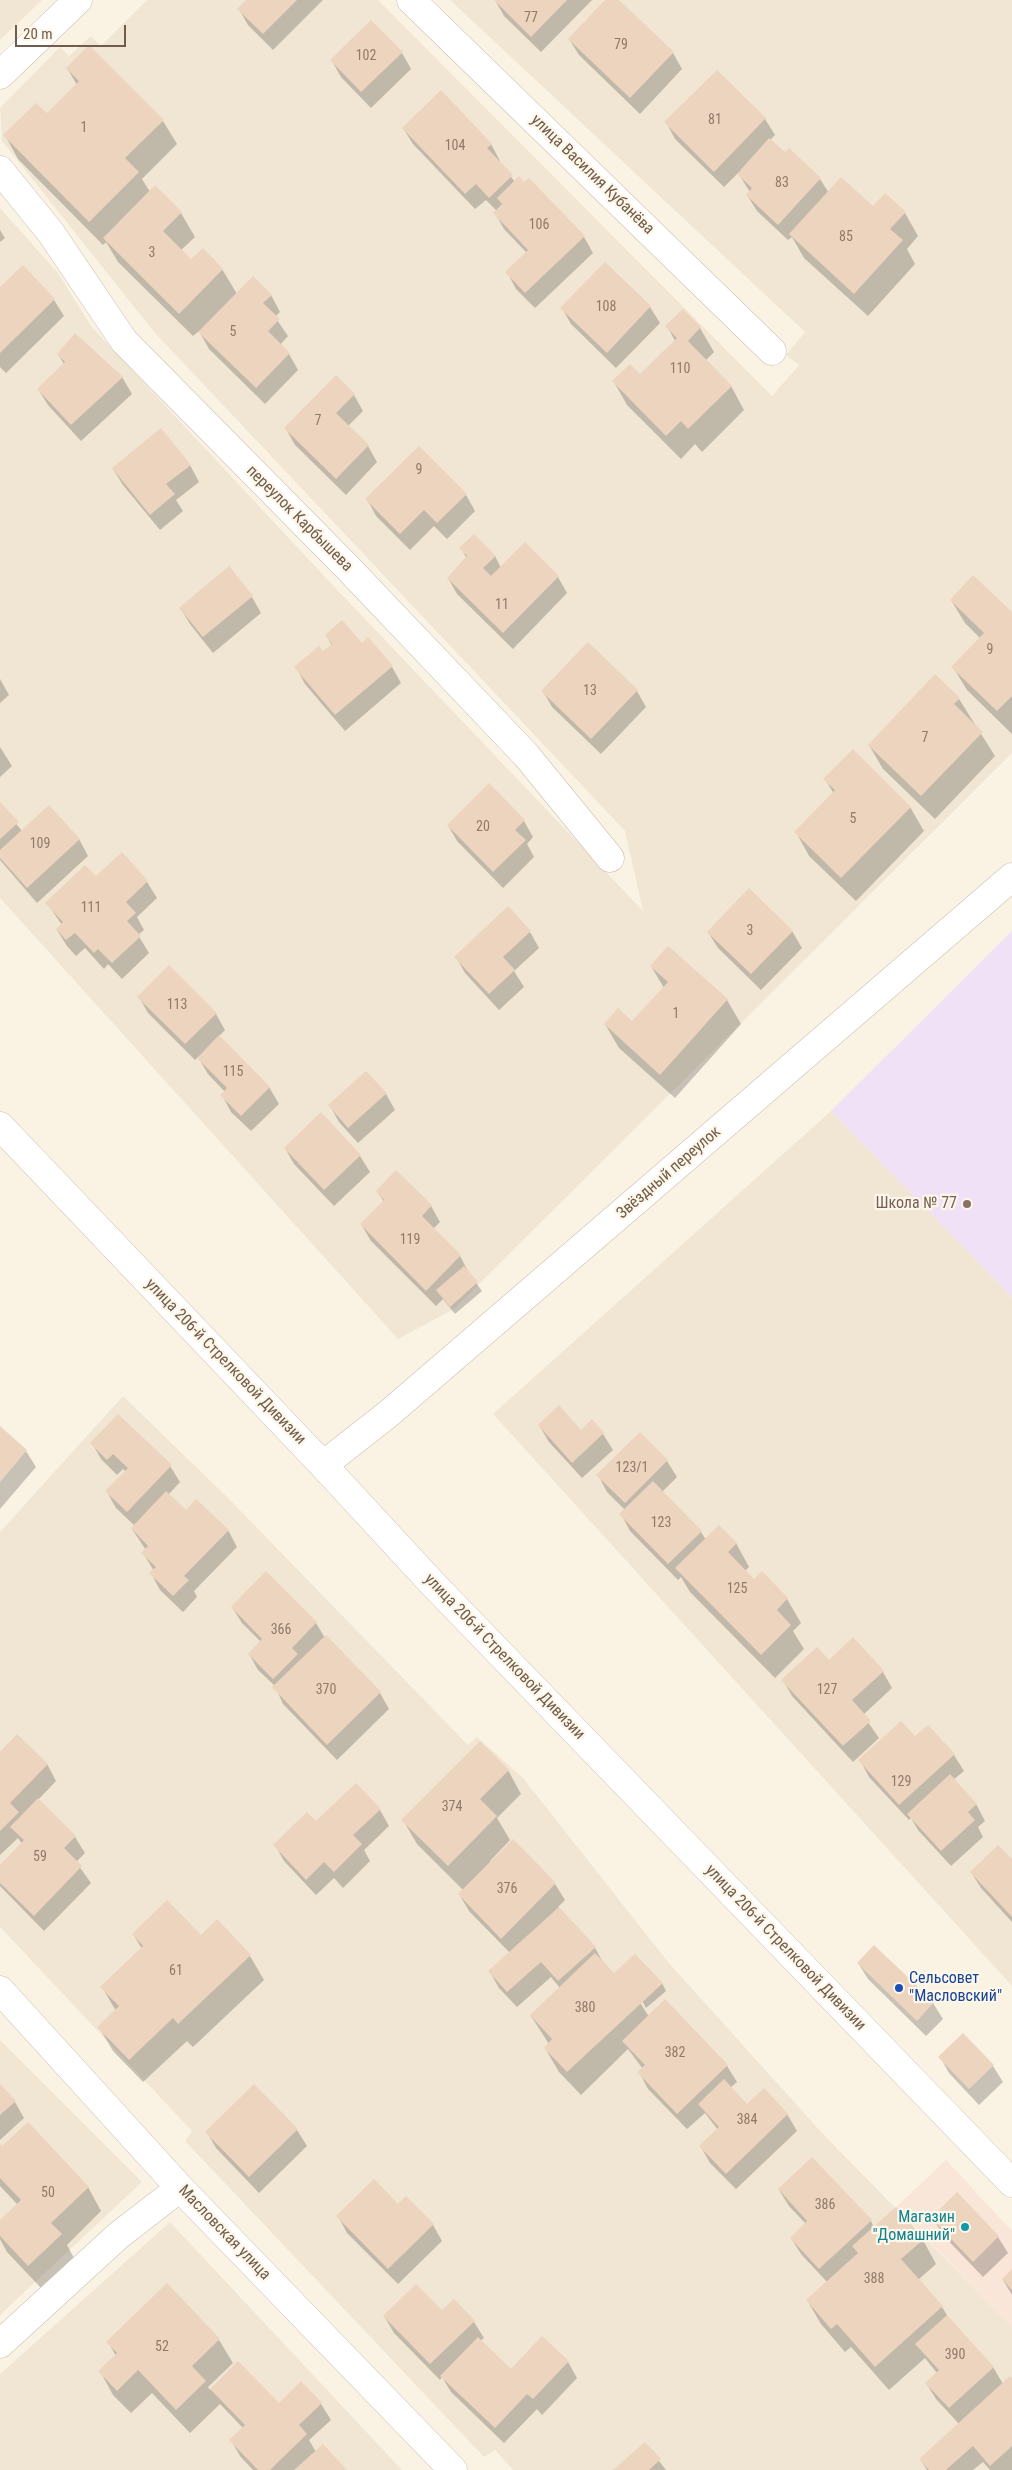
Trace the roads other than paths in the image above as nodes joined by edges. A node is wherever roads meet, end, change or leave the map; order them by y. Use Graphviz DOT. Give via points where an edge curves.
graph roads {
  1 [pos="78,0"];
  2 [pos="411,0"];
  3 [pos="0,76"];
  4 [pos="0,170"];
  5 [pos="772,351"];
  6 [pos="610,858"];
  7 [pos="1012,877"];
  8 [pos="0,1126"];
  9 [pos="323,1465"];
  10 [pos="0,1990"];
  11 [pos="1012,2184"];
  12 [pos="180,2188"];
  13 [pos="0,2344"];
  14 [pos="454,2470"];
  1 -- 3 [label="street"];
  2 -- 5 [label="street, улица Василия Кубанёва"];
  4 -- 6 [label="street, переулок Карбышева" via="51,233 124,341 348,568 526,755"];
  7 -- 9 [label="street, Звёздный переулок" via="403,1402"];
  8 -- 9 [label="street, улица 206-й Стрелковой Дивизии"];
  9 -- 11 [label="street, улица 206-й Стрелковой Дивизии"];
  10 -- 12 [label="street, Масловская улица"];
  12 -- 13 [label="street" via="119,2235"];
  12 -- 14 [label="street, Масловская улица"];
}
